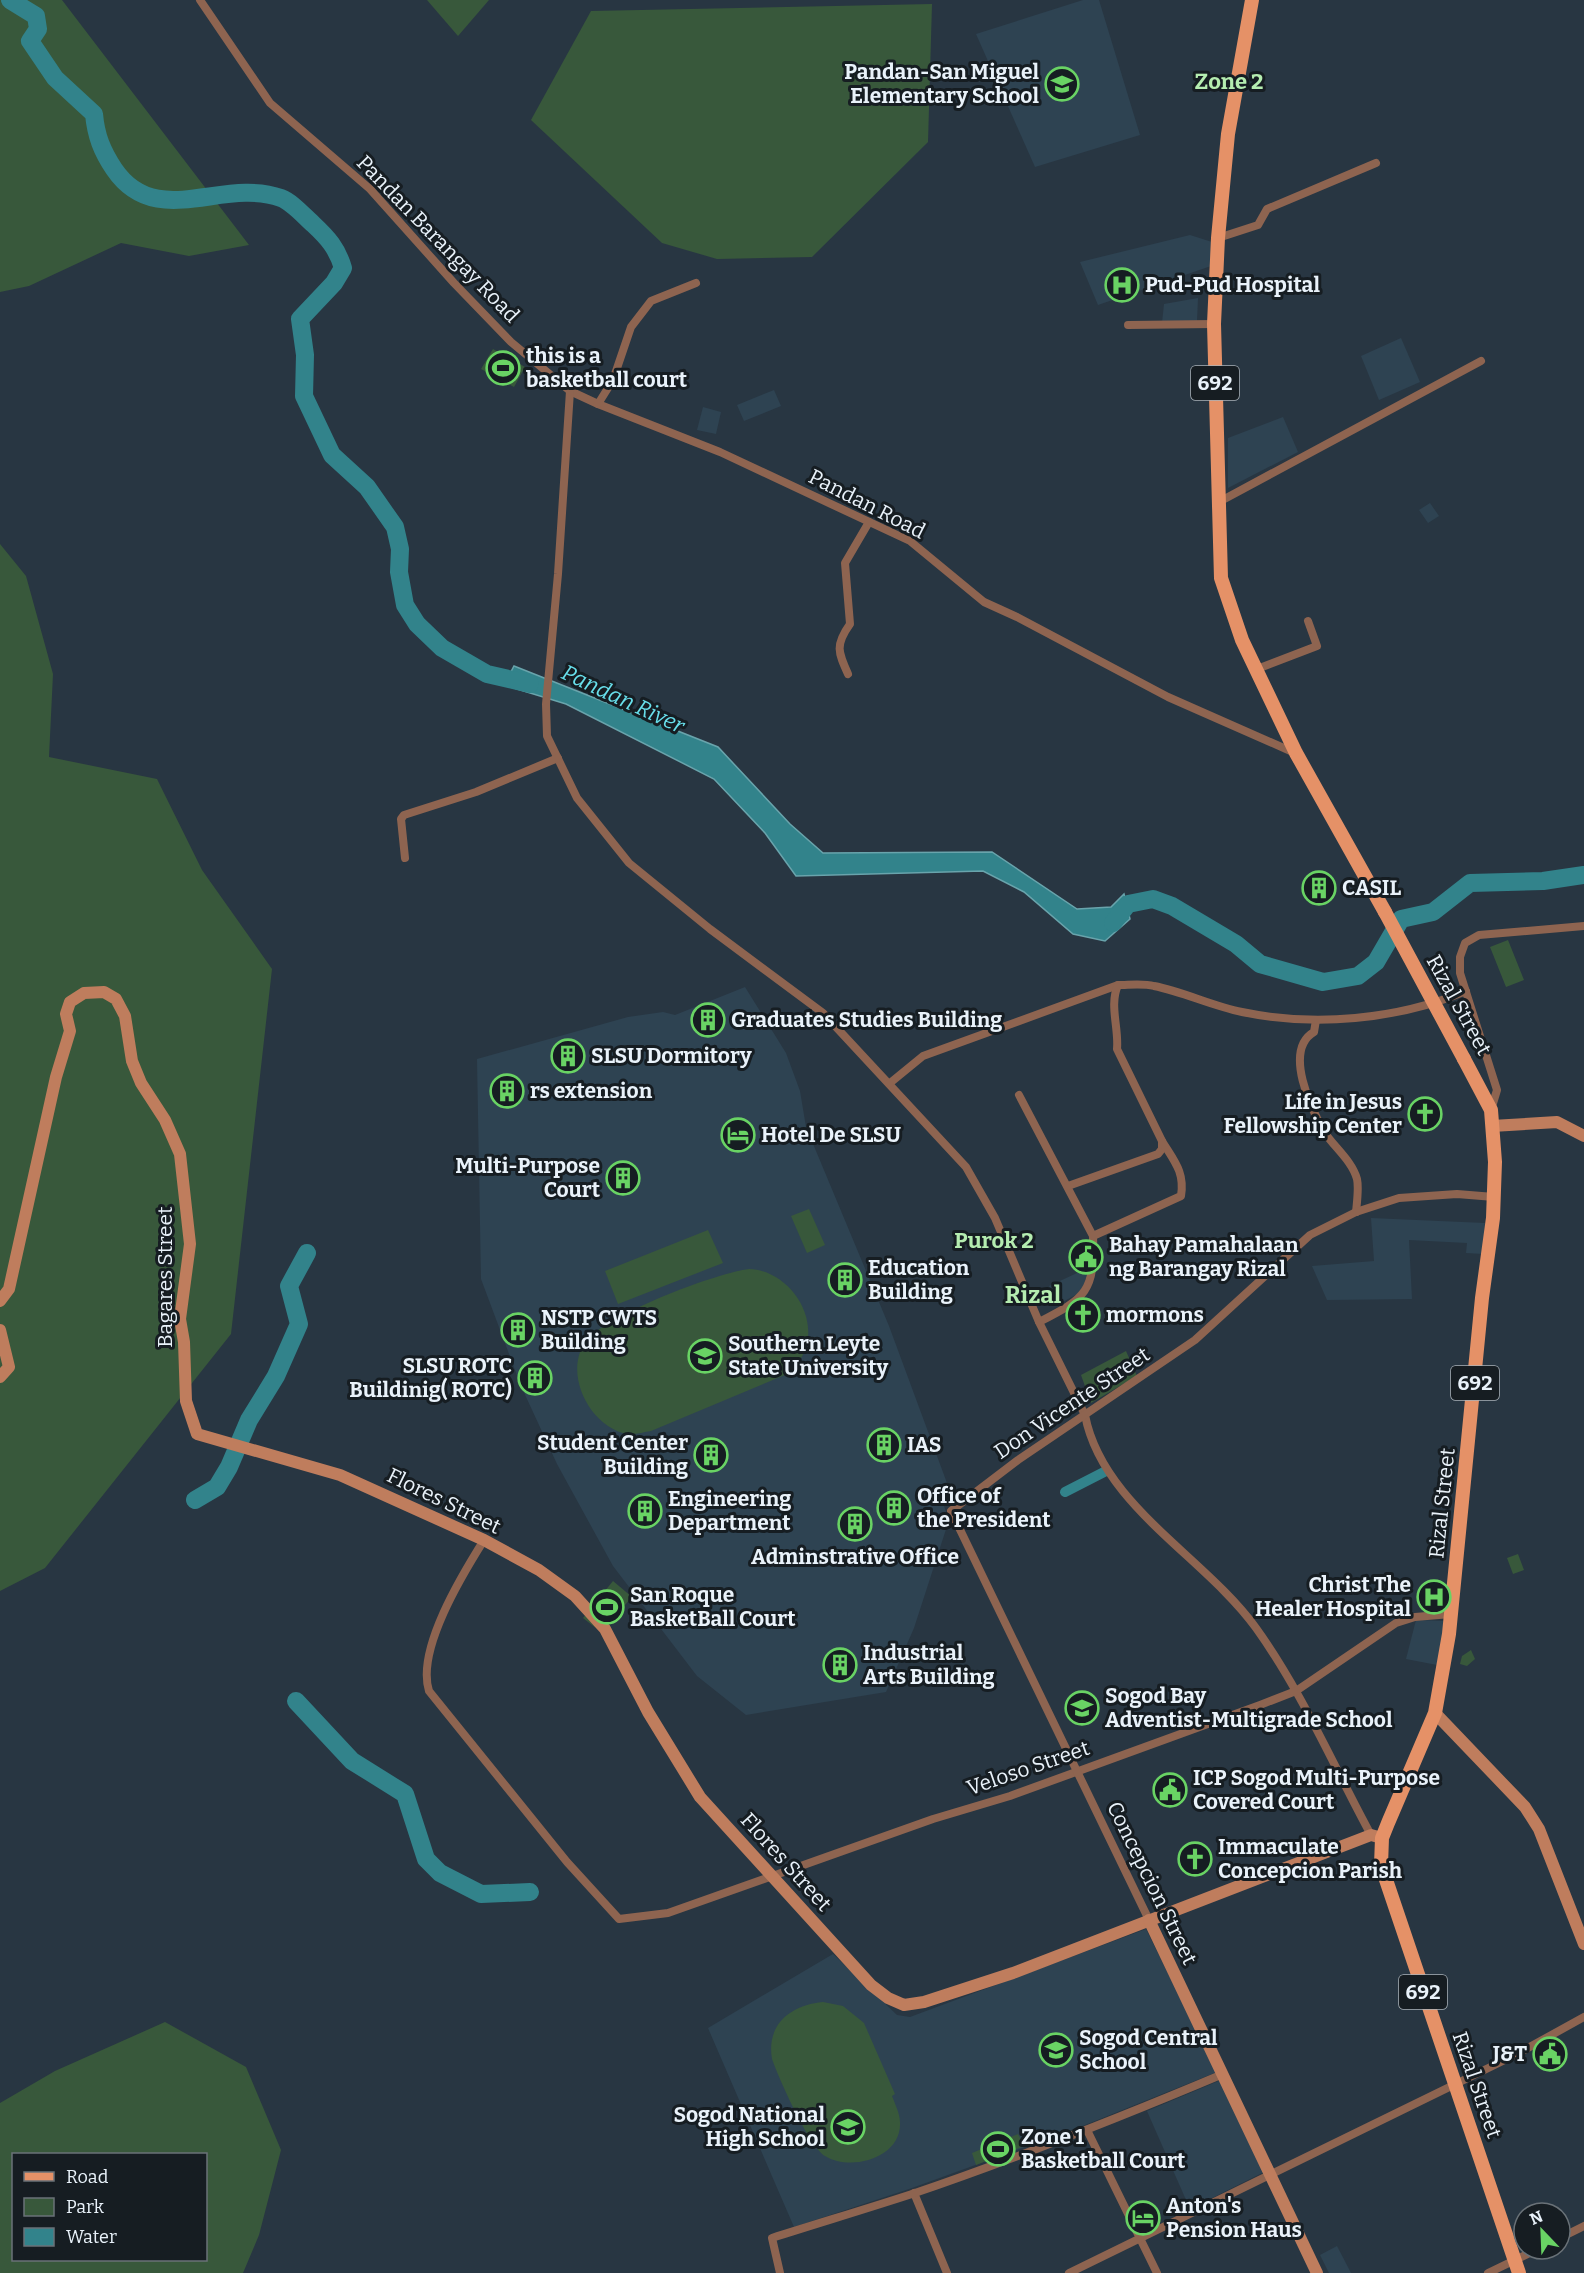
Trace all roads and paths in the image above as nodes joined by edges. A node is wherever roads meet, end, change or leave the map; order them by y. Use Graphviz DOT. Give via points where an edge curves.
graph roads {
  1 [pos="200,0"];
  2 [pos="1252,0"];
  3 [pos="1376,162"];
  4 [pos="1218,238"];
  5 [pos="696,283"];
  6 [pos="1214,324"];
  7 [pos="1128,325"];
  8 [pos="1481,361"];
  9 [pos="570,391"];
  10 [pos="598,404"];
  11 [pos="1217,503"];
  12 [pos="869,522"];
  13 [pos="1308,621"];
  14 [pos="1257,669"];
  15 [pos="848,674"];
  16 [pos="1296,753"];
  17 [pos="558,758"];
  18 [pos="405,858"];
  19 [pos="1584,926"];
  20 [pos="1118,985"];
  21 [pos="1466,991"];
  22 [pos="1316,1020"];
  23 [pos="890,1083"];
  24 [pos="1019,1095"];
  25 [pos="1491,1110"];
  26 [pos="1492,1126"];
  27 [pos="1584,1136"];
  28 [pos="1162,1141"];
  29 [pos="1068,1186"];
  30 [pos="1494,1197"];
  31 [pos="1356,1212"];
  32 [pos="1093,1236"];
  33 [pos="0,1302"];
  34 [pos="1039,1322"];
  35 [pos="0,1330"];
  36 [pos="0,1377"];
  37 [pos="1085,1415"];
  38 [pos="257,1450"];
  39 [pos="951,1511"];
  40 [pos="484,1540"];
  41 [pos="1451,1614"];
  42 [pos="1296,1691"];
  43 [pos="1435,1713"];
  44 [pos="1075,1771"];
  45 [pos="1377,1837"];
  46 [pos="771,1875"];
  47 [pos="1149,1920"];
  48 [pos="1584,1944"];
  49 [pos="1584,2017"];
  50 [pos="1223,2074"];
  51 [pos="1454,2084"];
  52 [pos="1087,2130"];
  53 [pos="1270,2174"];
  54 [pos="914,2193"];
  55 [pos="1142,2238"];
  56 [pos="1517,2266"];
  57 [pos="780,2273"];
  58 [pos="947,2273"];
  59 [pos="1070,2273"];
  60 [pos="1157,2273"];
  61 [pos="1317,2273"];
  62 [pos="1488,2273"];
  1 -- 9 [label="street, Pandan Barangay Road" via="270,103 370,189 511,342"];
  2 -- 4 [label="main road, 692" via="1228,134"];
  3 -- 4 [label="street" via="1267,209 1258,225"];
  4 -- 6 [label="main road, 692"];
  5 -- 10 [label="street" via="651,301 631,327 613,380"];
  6 -- 7 [label="street"];
  6 -- 11 [label="main road, 692"];
  8 -- 11 [label="street"];
  9 -- 10 [label="street, Pandan Road"];
  9 -- 17 [label="street" via="546,704 548,736"];
  10 -- 12 [label="street, Pandan Road" via="720,452"];
  11 -- 14 [label="main road, 692" via="1221,578 1242,640"];
  12 -- 15 [label="street" via="845,563 850,624 840,637 839,652"];
  12 -- 16 [label="street, Pandan Road" via="910,540 984,602 1168,697"];
  13 -- 14 [label="street" via="1317,646"];
  14 -- 16 [label="main road, 692"];
  16 -- 25 [label="main road, Rizal Street / 692, bridge"];
  17 -- 18 [label="street" via="476,792 405,815 400,819"];
  17 -- 23 [label="street" via="577,798 628,863 710,930 823,1013"];
  19 -- 21 [label="street" via="1479,935 1465,943 1460,957"];
  20 -- 22 [label="street" via="1151,985 1243,1012"];
  20 -- 23 [label="street" via="923,1056"];
  20 -- 28 [label="street" via="1114,993 1117,1049"];
  21 -- 22 [label="street" via="1379,1015"];
  21 -- 25 [label="street" via="1497,1090"];
  22 -- 31 [label="street" via="1314,1032 1304,1040 1299,1057 1301,1071 1311,1106 1357,1180"];
  23 -- 34 [label="street" via="966,1167 995,1218"];
  24 -- 29 [label="street"];
  25 -- 26 [label="main road, Rizal Street / 692"];
  26 -- 27 [label="street" via="1557,1122"];
  26 -- 30 [label="main road, Rizal Street / 692"];
  28 -- 29 [label="street" via="1158,1154"];
  28 -- 32 [label="street" via="1184,1182 1181,1196"];
  29 -- 32 [label="street"];
  30 -- 31 [label="street, Don Vicente Street" via="1399,1198"];
  30 -- 41 [label="main road, Rizal Street / 692"];
  31 -- 37 [label="street, Don Vicente Street" via="1310,1235 1195,1340"];
  32 -- 34 [label="street" via="1094,1263 1088,1290 1072,1305"];
  33 -- 38 [label="street, Bagares Street" via="9,1289 56,1077 70,1031 66,1014 69,1002 84,993 104,992 116,999 125,1016 132,1061 180,1155 190,1244 180,1319 186,1401 197,1434"];
  34 -- 37 [label="street"];
  35 -- 36 [label="street" via="9,1367"];
  37 -- 39 [label="street, Don Vicente Street"];
  37 -- 42 [label="street" via="1087,1429 1112,1479 1224,1591 1255,1628"];
  38 -- 40 [label="street, Flores Street" via="340,1474"];
  39 -- 44 [label="street, Concepcion Street"];
  40 -- 46 [label="street, Flores Street" via="539,1570 575,1596 605,1629 674,1758 700,1797"];
  40 -- 46 [label="street, Veloso Street" via="433,1640 425,1680 444,1712 567,1862 619,1919 668,1913"];
  41 -- 42 [label="street, Veloso Street" via="1396,1623"];
  41 -- 43 [label="main road, Rizal Street / 692"];
  42 -- 44 [label="street, Veloso Street"];
  42 -- 45 [label="street"];
  43 -- 45 [label="main road, Rizal Street / 692"];
  43 -- 48 [label="street" via="1525,1807 1539,1829"];
  44 -- 46 [label="street, Veloso Street"];
  44 -- 47 [label="street, Concepcion Street"];
  45 -- 47 [label="street, Flores Street"];
  45 -- 51 [label="main road, Rizal Street / 692" via="1381,1865"];
  46 -- 47 [label="street, Flores Street" via="871,1985 904,2005 969,1989"];
  47 -- 50 [label="street, Concepcion Street"];
  49 -- 51 [label="street"];
  50 -- 52 [label="street"];
  50 -- 53 [label="street, Concepcion Street"];
  51 -- 53 [label="street"];
  51 -- 56 [label="main road, Rizal Street / 692"];
  52 -- 54 [label="street"];
  52 -- 55 [label="street"];
  53 -- 55 [label="street"];
  53 -- 61 [label="street, Concepcion Street"];
  54 -- 57 [label="street" via="772,2238"];
  54 -- 58 [label="street"];
  55 -- 59 [label="street"];
  55 -- 60 [label="street"];
  56 -- 62 [label="street"];
}
